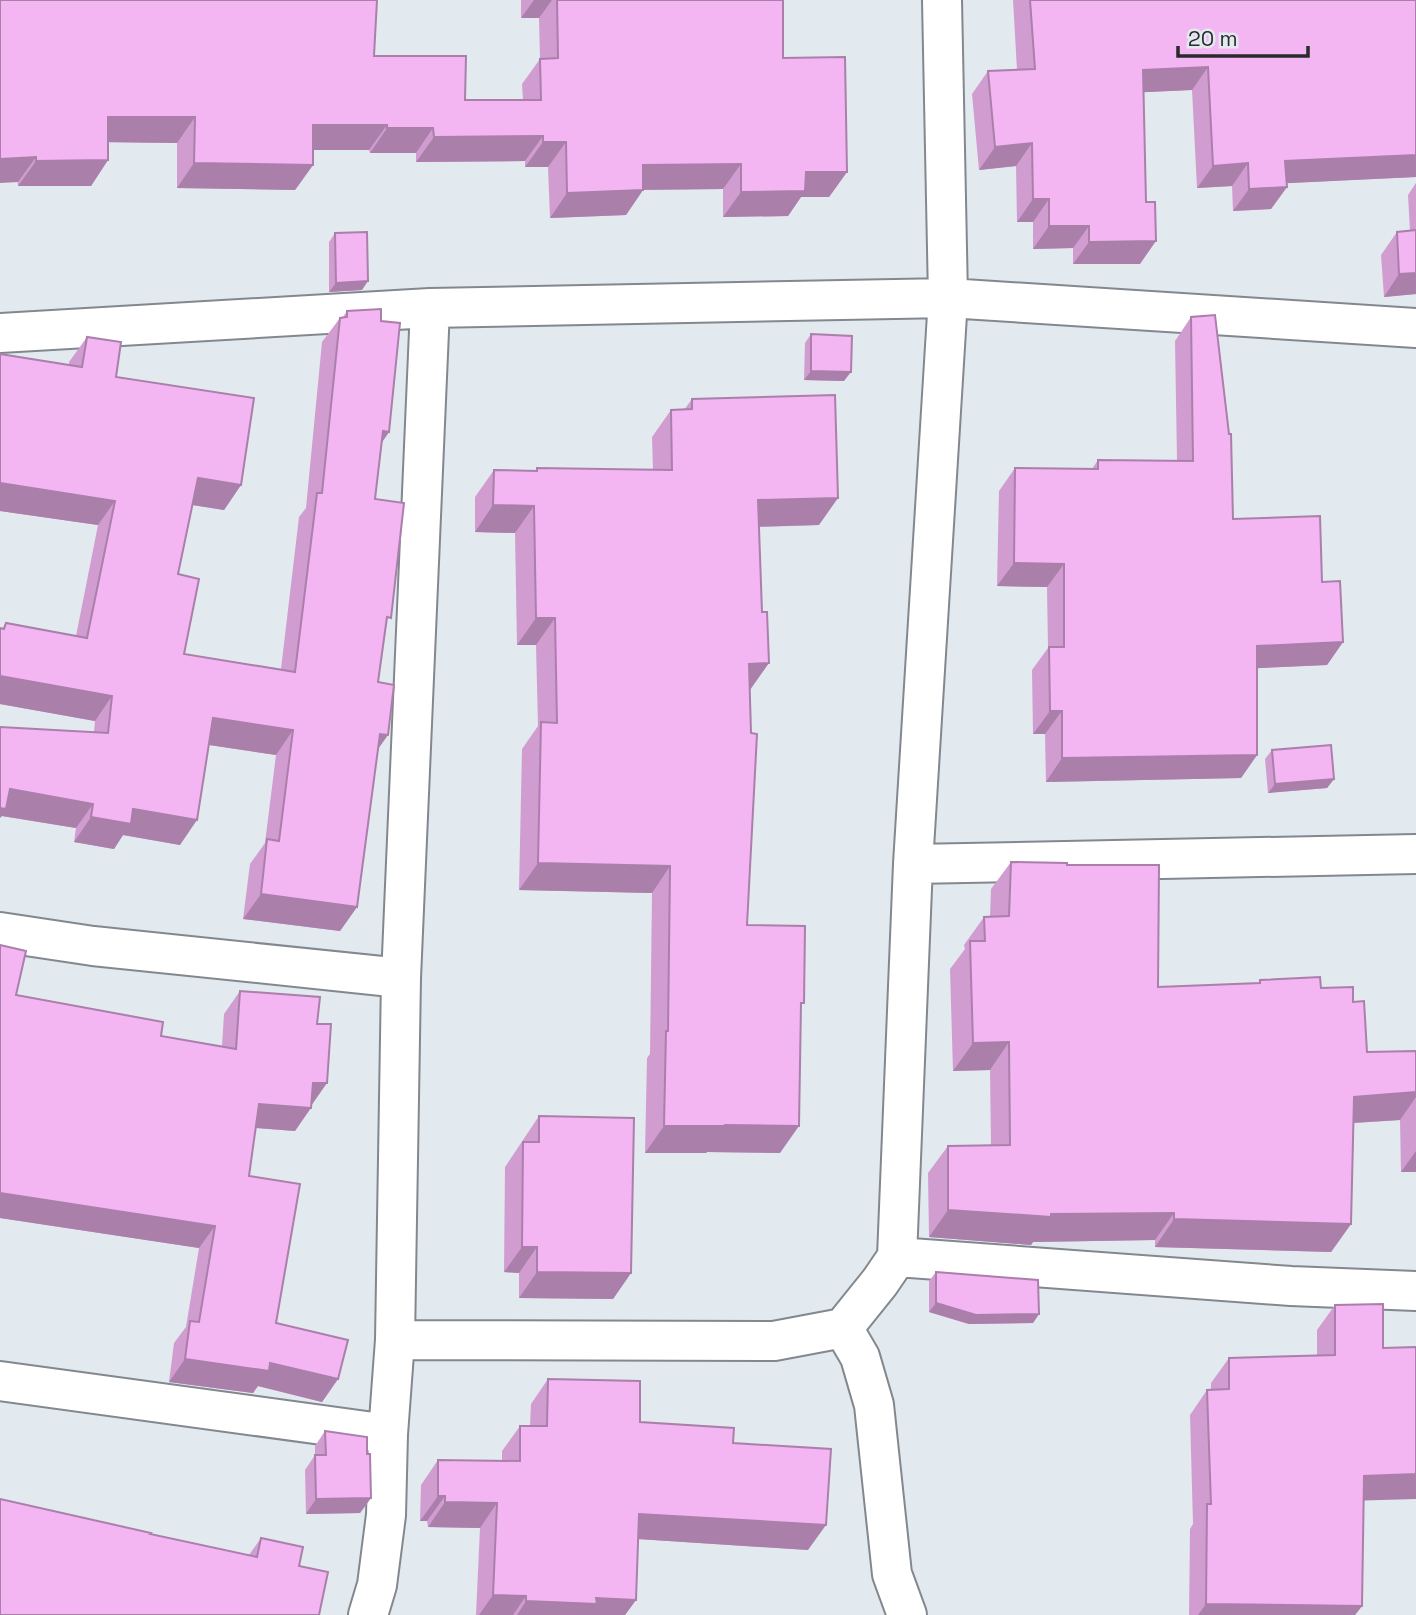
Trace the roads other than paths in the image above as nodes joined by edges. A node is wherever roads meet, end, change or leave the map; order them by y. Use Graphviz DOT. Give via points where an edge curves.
graph roads {
  1 [pos="942,0"];
  2 [pos="948,298"];
  3 [pos="430,308"];
  4 [pos="1416,328"];
  5 [pos="0,333"];
  6 [pos="1416,854"];
  7 [pos="913,864"];
  8 [pos="0,932"];
  9 [pos="401,978"];
  10 [pos="897,1257"];
  11 [pos="1416,1292"];
  12 [pos="843,1328"];
  13 [pos="395,1340"];
  14 [pos="0,1381"];
  15 [pos="388,1434"];
  16 [pos="368,1615"];
  17 [pos="907,1615"];
  1 -- 2 [label="street"];
  2 -- 3 [label="street"];
  2 -- 4 [label="street"];
  2 -- 7 [label="street"];
  3 -- 5 [label="street"];
  3 -- 9 [label="street"];
  6 -- 7 [label="street"];
  7 -- 10 [label="street"];
  8 -- 9 [label="street"];
  9 -- 13 [label="street"];
  10 -- 11 [label="street"];
  10 -- 12 [label="street"];
  12 -- 13 [label="street" via="774,1341"];
  12 -- 17 [label="street" via="860,1357 874,1405 892,1574"];
  13 -- 15 [label="street"];
  14 -- 15 [label="street"];
  15 -- 16 [label="street" via="386,1515 377,1585"];
}
